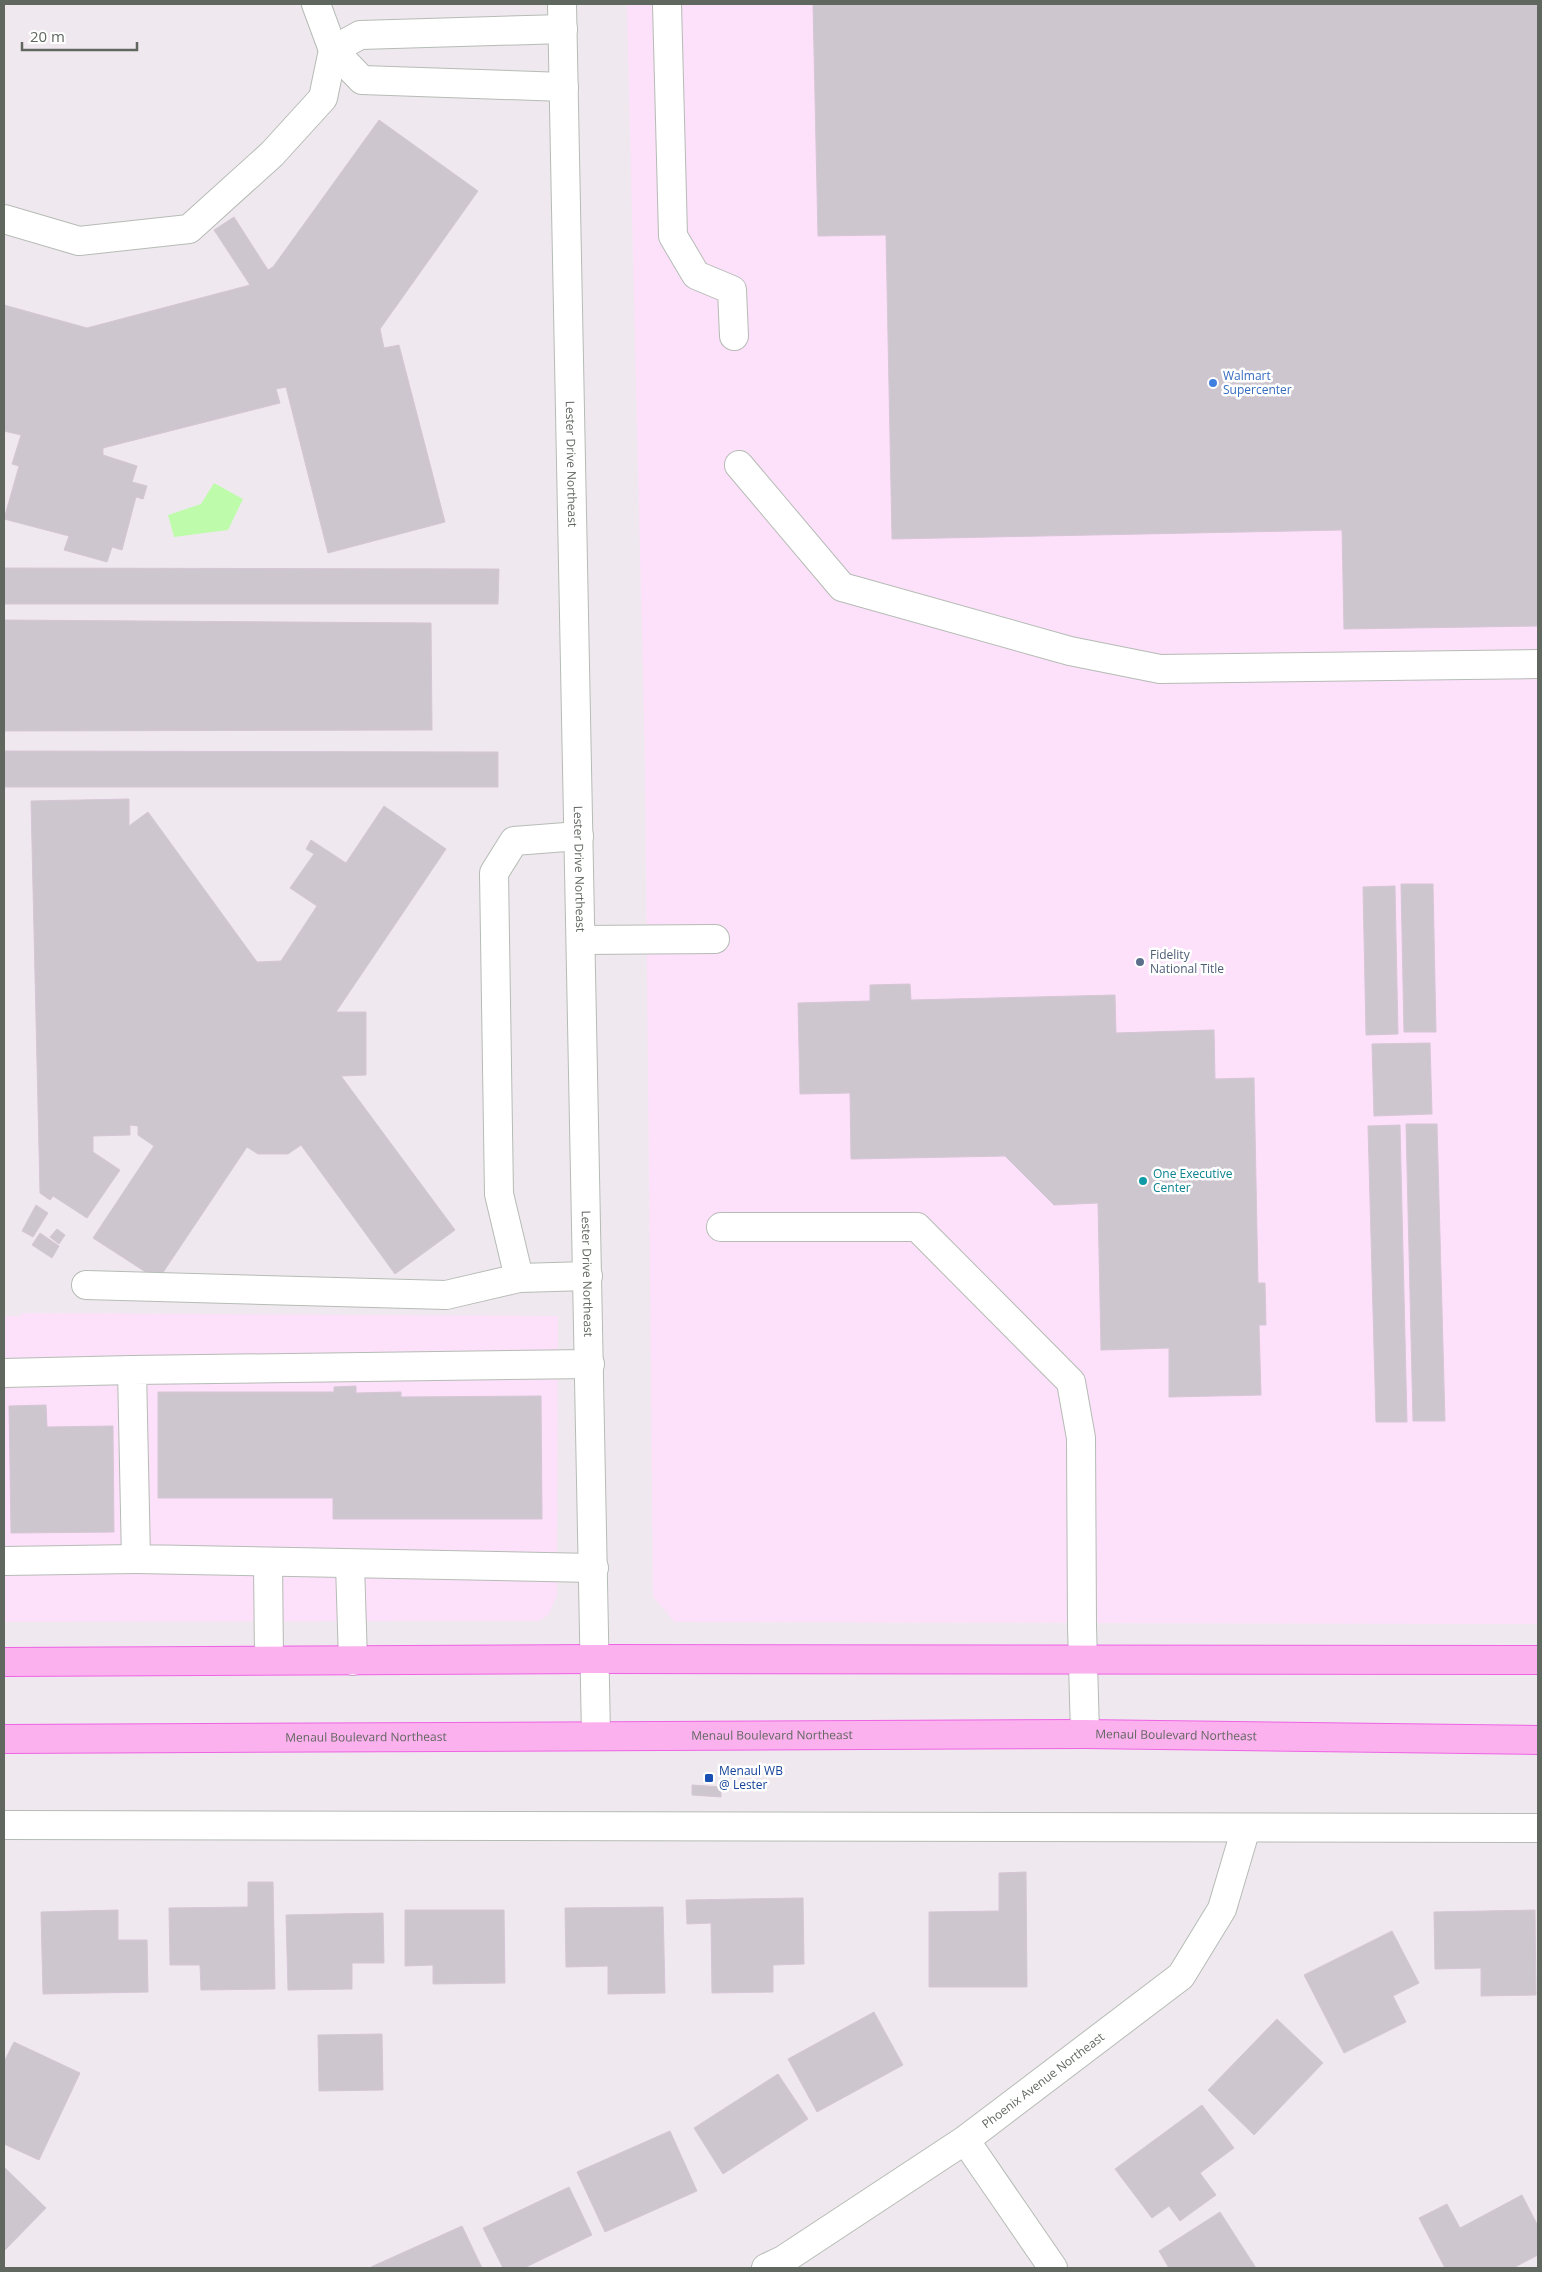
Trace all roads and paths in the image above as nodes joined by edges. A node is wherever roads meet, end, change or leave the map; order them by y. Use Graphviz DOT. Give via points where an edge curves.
graph roads {
  1 [pos="316,4"];
  2 [pos="667,4"];
  3 [pos="562,16"];
  4 [pos="332,50"];
  5 [pos="564,87"];
  6 [pos="4,219"];
  7 [pos="734,336"];
  8 [pos="739,465"];
  9 [pos="1538,664"];
  10 [pos="579,836"];
  11 [pos="715,939"];
  12 [pos="581,940"];
  13 [pos="721,1227"];
  14 [pos="588,1276"];
  15 [pos="519,1278"];
  16 [pos="86,1285"];
  17 [pos="590,1364"];
  18 [pos="132,1370"];
  19 [pos="4,1373"];
  20 [pos="136,1559"];
  21 [pos="4,1561"];
  22 [pos="268,1562"];
  23 [pos="350,1564"];
  24 [pos="594,1568"];
  25 [pos="596,1659"];
  26 [pos="1083,1659"];
  27 [pos="269,1660"];
  28 [pos="1538,1660"];
  29 [pos="353,1661"];
  30 [pos="4,1662"];
  31 [pos="1085,1734"];
  32 [pos="596,1735"];
  33 [pos="4,1739"];
  34 [pos="1538,1740"];
  35 [pos="4,1825"];
  36 [pos="1246,1828"];
  37 [pos="1538,1828"];
  38 [pos="965,2140"];
  39 [pos="766,2268"];
  40 [pos="1053,2268"];
  1 -- 4 [label="street"];
  2 -- 7 [label="street" via="673,236 696,275 732,290"];
  3 -- 4 [label="street" via="360,35"];
  3 -- 5 [label="street, Lester Drive Northeast"];
  4 -- 5 [label="street" via="362,80"];
  4 -- 6 [label="street" via="324,98 272,154 189,229 79,241"];
  5 -- 10 [label="street, Lester Drive Northeast"];
  8 -- 9 [label="street" via="842,587 1070,651 1160,669"];
  10 -- 12 [label="street, Lester Drive Northeast"];
  10 -- 15 [label="street" via="514,841 494,873 499,1194"];
  11 -- 12 [label="street"];
  12 -- 14 [label="street, Lester Drive Northeast"];
  13 -- 26 [label="street" via="917,1227 1071,1382 1081,1438"];
  14 -- 15 [label="street"];
  14 -- 17 [label="street, Lester Drive Northeast"];
  15 -- 16 [label="street" via="446,1295"];
  17 -- 18 [label="street"];
  17 -- 24 [label="street, Lester Drive Northeast"];
  18 -- 19 [label="street"];
  18 -- 20 [label="street"];
  20 -- 21 [label="street"];
  20 -- 22 [label="street"];
  22 -- 23 [label="street"];
  22 -- 27 [label="street"];
  23 -- 24 [label="street"];
  23 -- 29 [label="street"];
  24 -- 25 [label="street, Lester Drive Northeast"];
  25 -- 26 [label="main road"];
  25 -- 29 [label="main road"];
  25 -- 32 [label="street, Lester Drive Northeast"];
  26 -- 28 [label="main road"];
  26 -- 31 [label="street"];
  27 -- 29 [label="main road"];
  27 -- 30 [label="main road"];
  31 -- 32 [label="main road, Menaul Boulevard Northeast"];
  31 -- 34 [label="main road, Menaul Boulevard Northeast"];
  32 -- 33 [label="main road, Menaul Boulevard Northeast"];
  35 -- 36 [label="street"];
  36 -- 37 [label="street"];
  36 -- 38 [label="street, Phoenix Avenue Northeast" via="1222,1910 1180,1976"];
  38 -- 39 [label="street, Phoenix Avenue Northeast"];
  38 -- 40 [label="street"];
}
